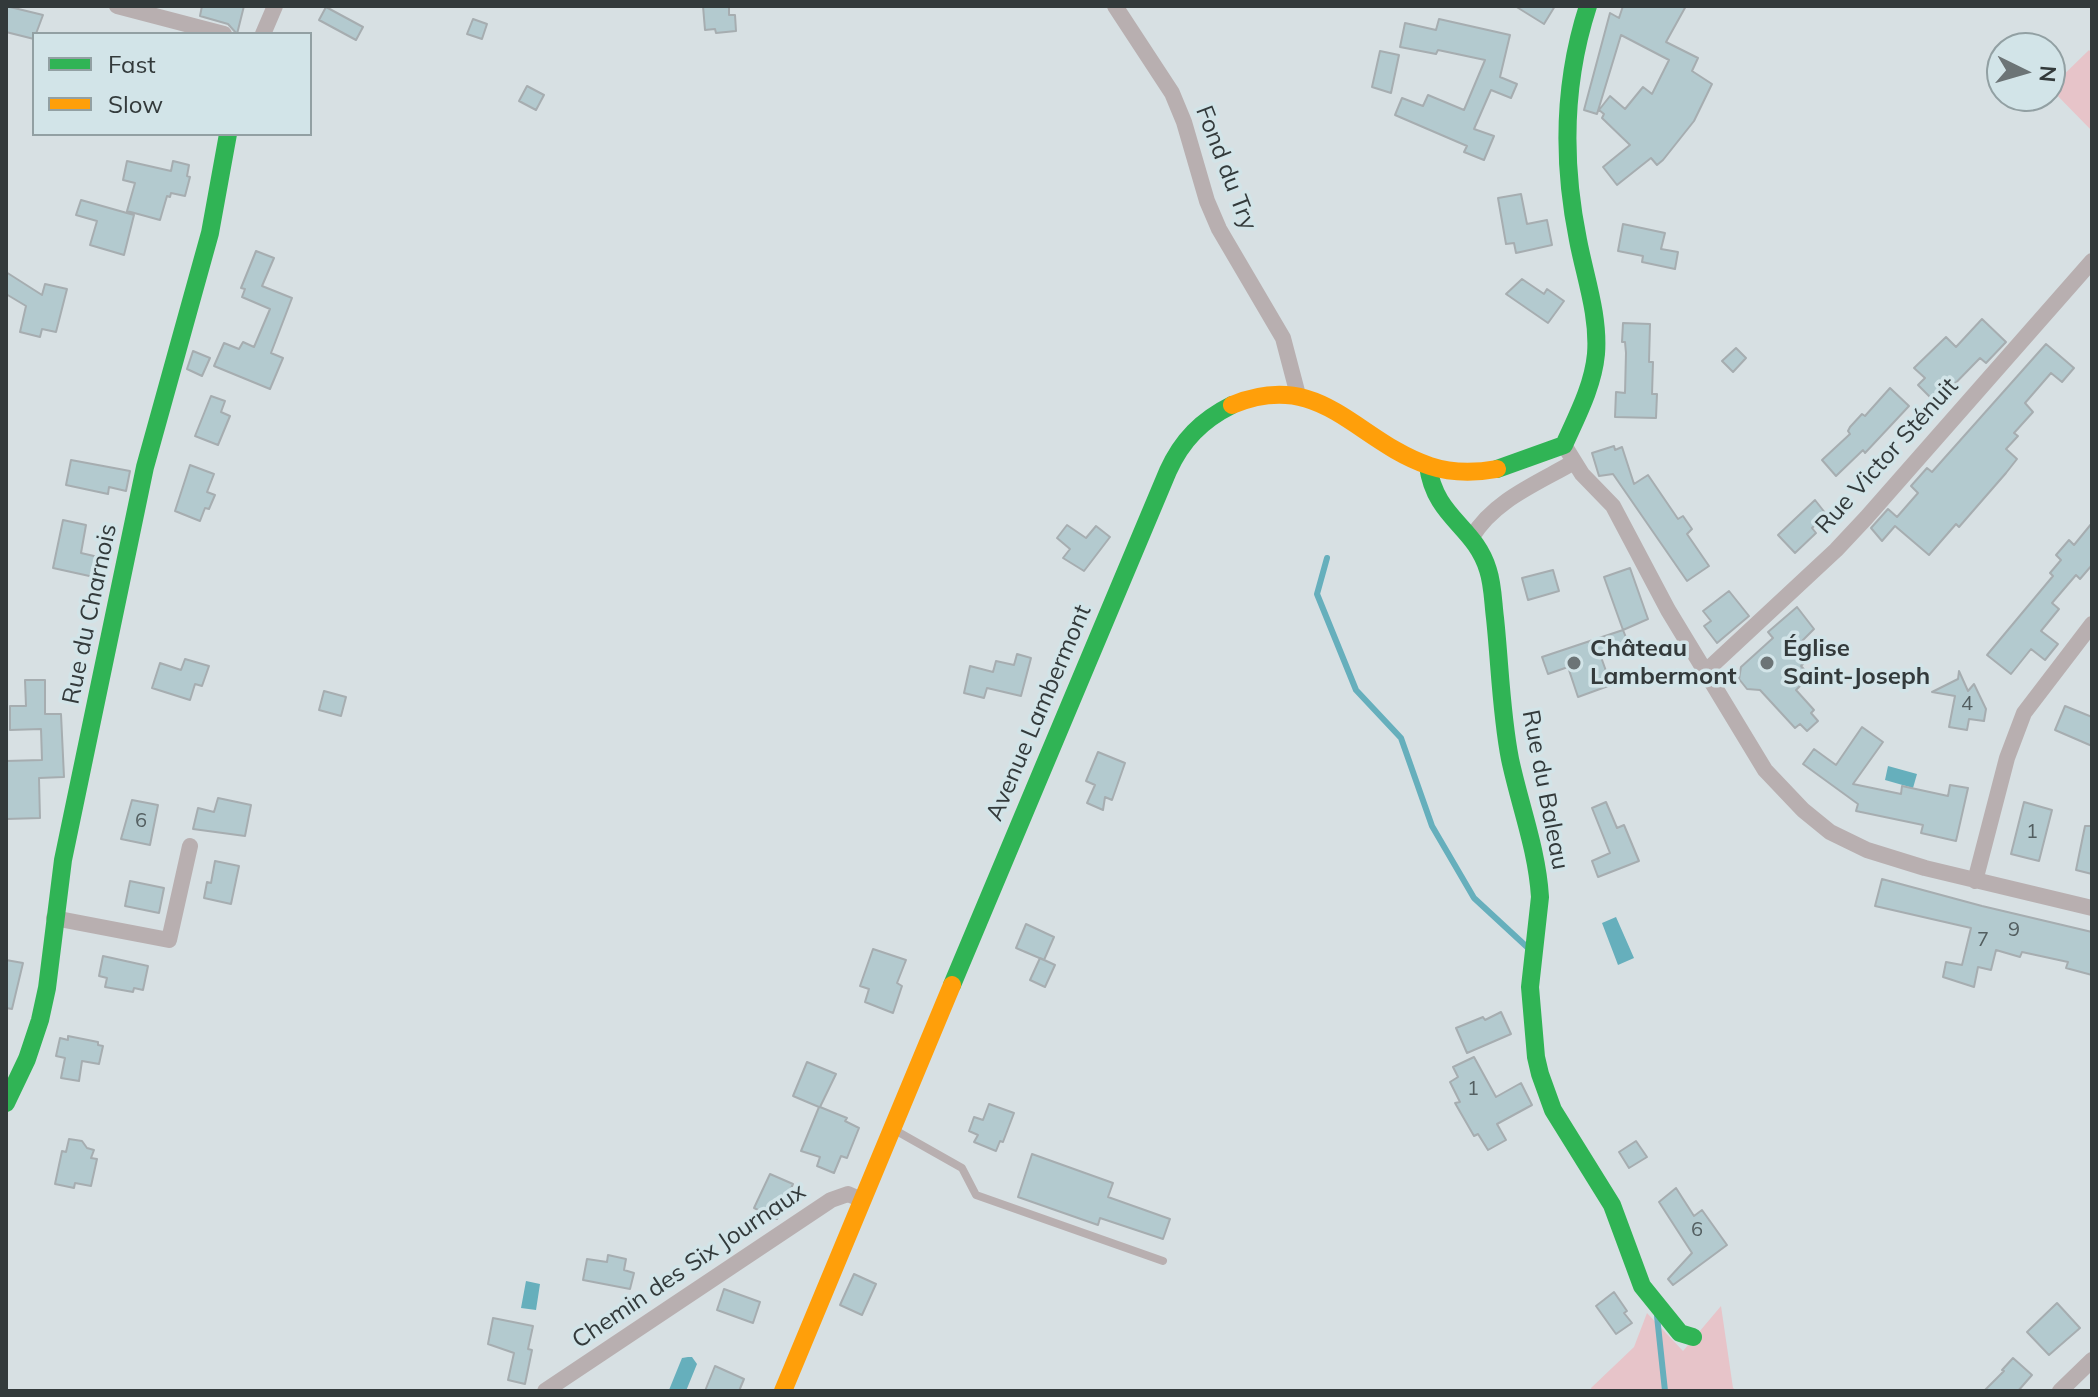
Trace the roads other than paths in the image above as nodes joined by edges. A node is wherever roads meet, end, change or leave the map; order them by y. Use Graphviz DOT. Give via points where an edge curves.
graph roads {
  1 [pos="117,6"];
  2 [pos="275,6"];
  3 [pos="1115,6"];
  4 [pos="1588,6"];
  5 [pos="216,32"];
  6 [pos="264,32"];
  7 [pos="228,136"];
  8 [pos="2092,261"];
  9 [pos="1298,395"];
  10 [pos="1564,445"];
  11 [pos="1574,462"];
  12 [pos="1428,466"];
  13 [pos="1472,537"];
  14 [pos="2092,624"];
  15 [pos="1706,671"];
  16 [pos="190,846"];
  17 [pos="1975,881"];
  18 [pos="2092,908"];
  19 [pos="54,918"];
  20 [pos="6,1103"];
  21 [pos="892,1129"];
  22 [pos="862,1200"];
  23 [pos="1163,1261"];
  24 [pos="1693,1337"];
  25 [pos="2092,1360"];
  26 [pos="545,1391"];
  27 [pos="783,1391"];
  28 [pos="2060,1391"];
  1 -- 5 [label="street"];
  2 -- 6 [label="street"];
  3 -- 9 [label="street, Fond du Try" via="1172,93 1207,201 1283,338"];
  4 -- 10 [label="street" via="1575,51 1566,138 1570,201 1596,348 1590,379"];
  7 -- 19 [label="street, Rue du Charnois" via="210,233 145,467"];
  8 -- 15 [label="street, Rue Victor Sténuit" via="1836,550"];
  9 -- 12 [label="street, Avenue Lambermont"];
  9 -- 21 [label="street, Avenue Lambermont" via="1262,397 1228,407 1198,426 1176,453"];
  10 -- 11 [label="street"];
  10 -- 12 [label="street, Avenue Lambermont" via="1500,468 1472,472"];
  11 -- 13 [label="street" via="1494,509"];
  11 -- 15 [label="street" via="1613,506"];
  12 -- 13 [label="street, Rue du Baleau" via="1428,481 1441,508"];
  13 -- 24 [label="street, Rue du Baleau" via="1488,563 1510,758 1539,882 1530,987 1540,1074 1553,1110 1612,1205 1642,1286 1680,1333"];
  14 -- 17 [label="street" via="2024,713"];
  15 -- 17 [label="street" via="1765,770 1816,822 1867,850"];
  16 -- 19 [label="street" via="169,940"];
  17 -- 18 [label="street"];
  19 -- 20 [label="street, Rue du Charnois" via="40,1020"];
  21 -- 22 [label="street, Avenue Lambermont"];
  21 -- 23 [label="lane" via="962,1168 976,1195"];
  22 -- 26 [label="street, Chemin des Six Journaux" via="838,1196"];
  22 -- 27 [label="street, Avenue Lambermont"];
  25 -- 28 [label="street"];
}
